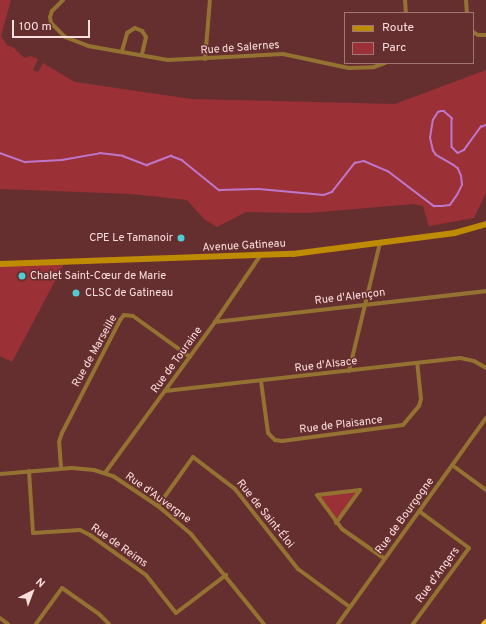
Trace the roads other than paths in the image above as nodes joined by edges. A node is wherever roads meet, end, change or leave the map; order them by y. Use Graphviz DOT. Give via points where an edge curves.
graph roads {
  1 [pos="63,0"];
  2 [pos="210,0"];
  3 [pos="405,0"];
  4 [pos="466,0"];
  5 [pos="406,12"];
  6 [pos="467,12"];
  7 [pos="474,32"];
  8 [pos="486,35"];
  9 [pos="122,51"];
  10 [pos="142,55"];
  11 [pos="205,59"];
  12 [pos="382,64"];
  13 [pos="486,224"];
  14 [pos="380,244"];
  15 [pos="260,256"];
  16 [pos="0,264"];
  17 [pos="486,291"];
  18 [pos="364,304"];
  19 [pos="215,322"];
  20 [pos="190,357"];
  21 [pos="417,363"];
  22 [pos="486,368"];
  23 [pos="349,371"];
  24 [pos="261,381"];
  25 [pos="166,391"];
  26 [pos="486,419"];
  27 [pos="452,465"];
  28 [pos="61,468"];
  29 [pos="29,471"];
  30 [pos="105,473"];
  31 [pos="0,474"];
  32 [pos="486,490"];
  33 [pos="158,506"];
  34 [pos="419,511"];
  35 [pos="336,523"];
  36 [pos="385,559"];
  37 [pos="226,575"];
  38 [pos="350,607"];
  39 [pos="0,618"];
  40 [pos="262,623"];
  41 [pos="8,624"];
  42 [pos="36,624"];
  43 [pos="109,624"];
  44 [pos="338,624"];
  45 [pos="413,624"];
  1 -- 9 [label="street, Rue de Salernes" via="54,8 50,17 51,23 60,33 81,44"];
  2 -- 11 [label="street"];
  3 -- 5 [label="street"];
  4 -- 6 [label="street"];
  7 -- 8 [label="street"];
  9 -- 10 [label="street, Rue de Salernes"];
  9 -- 10 [label="street" via="127,33 135,28 142,31 146,37"];
  10 -- 11 [label="street, Rue de Salernes" via="168,60"];
  11 -- 12 [label="street, Rue de Salernes" via="283,54 349,68"];
  13 -- 14 [label="street, Avenue Gatineau" via="455,233"];
  14 -- 15 [label="street, Avenue Gatineau"];
  14 -- 18 [label="street"];
  15 -- 16 [label="street, Avenue Gatineau"];
  15 -- 19 [label="street, Rue de Touraine"];
  17 -- 18 [label="street, Rue d'Alençon"];
  18 -- 19 [label="street, Rue d'Alençon"];
  18 -- 23 [label="street"];
  19 -- 20 [label="street, Rue de Touraine"];
  20 -- 25 [label="street, Rue de Touraine"];
  20 -- 28 [label="street, Rue de Marseille" via="134,316 124,315 62,433 59,447"];
  21 -- 22 [label="street, Rue d'Alsace" via="466,358"];
  21 -- 23 [label="street, Rue d'Alsace"];
  21 -- 24 [label="street, Rue de Plaisance" via="421,399 419,406 404,425 282,441 275,440 268,432"];
  23 -- 24 [label="street, Rue d'Alsace"];
  24 -- 25 [label="street, Rue d'Alsace"];
  25 -- 30 [label="street, Rue de Touraine"];
  26 -- 27 [label="street, Rue de Bourgogne"];
  27 -- 32 [label="street"];
  27 -- 34 [label="street, Rue de Bourgogne"];
  28 -- 29 [label="street, Rue d'Auvergne"];
  28 -- 30 [label="street, Rue d'Auvergne"];
  29 -- 31 [label="street, Rue d'Auvergne"];
  29 -- 37 [label="street, Rue de Reims" via="33,533 80,530 90,535 146,575 176,613"];
  30 -- 33 [label="street, Rue d'Auvergne"];
  33 -- 37 [label="street, Rue d'Auvergne" via="191,534"];
  33 -- 38 [label="street, Rue de Saint-Éloi" via="194,457 235,489 298,569"];
  34 -- 36 [label="street, Rue de Bourgogne"];
  34 -- 45 [label="street, Rue d'Angers" via="469,548"];
  35 -- 35 [label="street" via="317,495 360,490 340,517"];
  35 -- 36 [label="street"];
  36 -- 38 [label="street, Rue de Bourgogne"];
  37 -- 40 [label="street, Rue d'Auvergne"];
  38 -- 44 [label="street, Rue de Bourgogne"];
  39 -- 41 [label="street"];
  42 -- 43 [label="street" via="62,588"];
}
